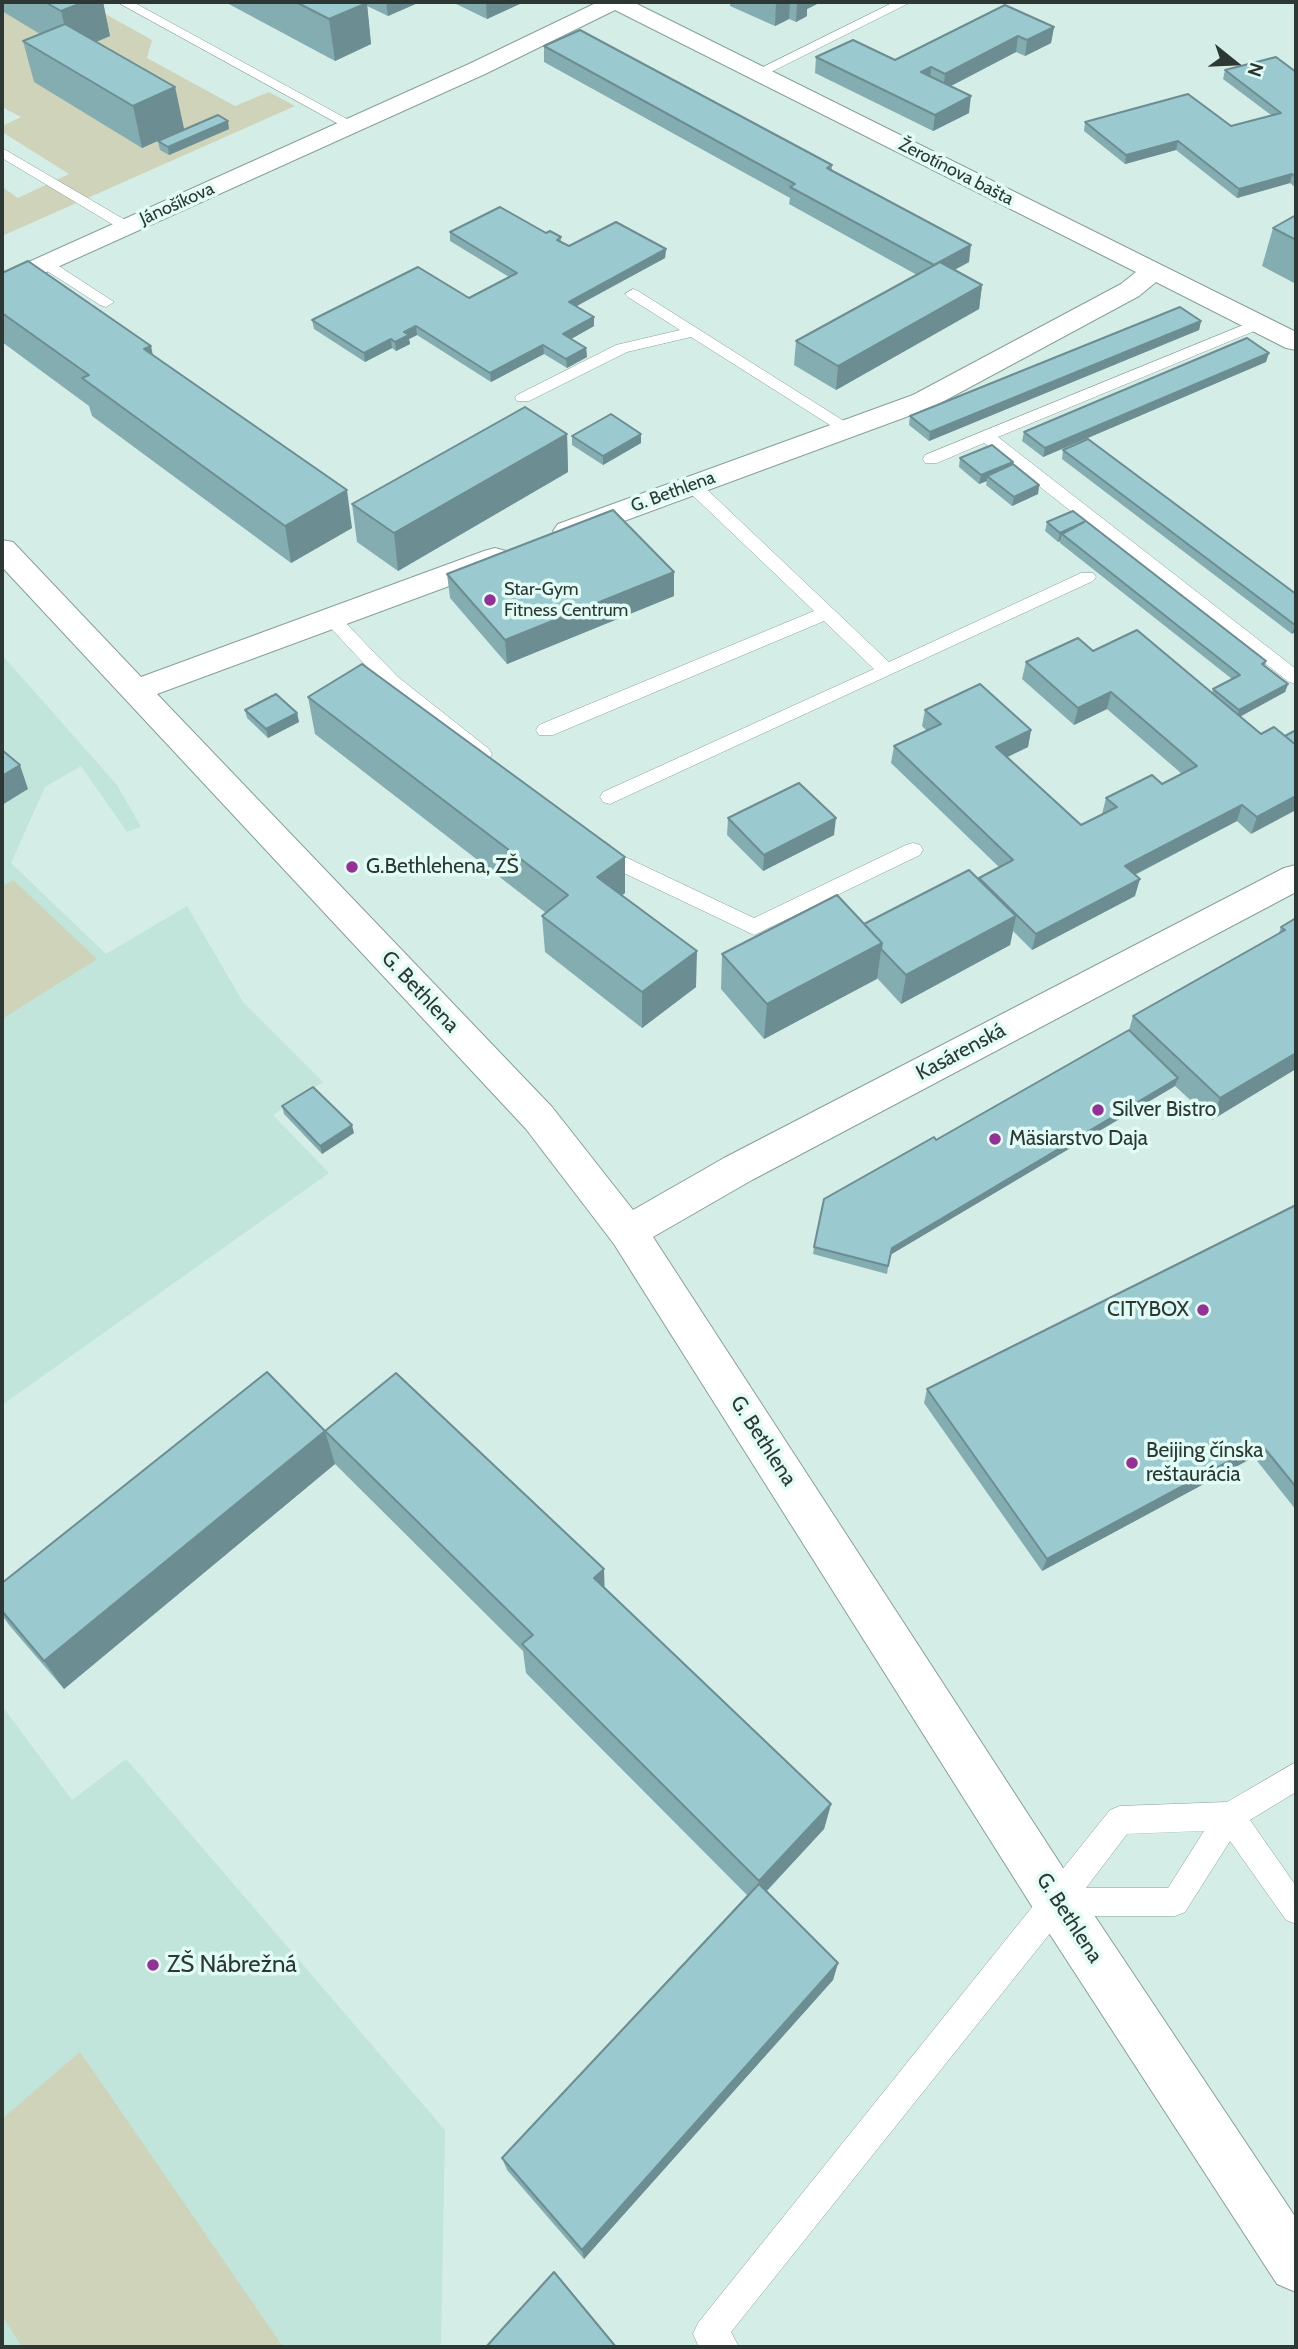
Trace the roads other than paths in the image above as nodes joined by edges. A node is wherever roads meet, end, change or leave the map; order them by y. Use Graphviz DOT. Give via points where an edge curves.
graph roads {
  1 [pos="124,2"];
  2 [pos="615,2"];
  3 [pos="904,2"];
  4 [pos="758,73"];
  5 [pos="351,125"];
  6 [pos="2,152"];
  7 [pos="127,227"];
  8 [pos="46,264"];
  9 [pos="1154,271"];
  10 [pos="2,284"];
  11 [pos="633,294"];
  12 [pos="106,302"];
  13 [pos="1258,324"];
  14 [pos="693,332"];
  15 [pos="1296,342"];
  16 [pos="523,398"];
  17 [pos="847,428"];
  18 [pos="986,436"];
  19 [pos="931,459"];
  20 [pos="692,485"];
  21 [pos="2,549"];
  22 [pos="1087,578"];
  23 [pos="826,613"];
  24 [pos="331,618"];
  25 [pos="887,671"];
  26 [pos="1296,678"];
  27 [pos="136,690"];
  28 [pos="546,730"];
  29 [pos="497,766"];
  30 [pos="610,797"];
  31 [pos="582,834"];
  32 [pos="913,850"];
  33 [pos="1296,877"];
  34 [pos="628,1232"];
  35 [pos="1296,1776"];
  36 [pos="1230,1816"];
  37 [pos="1057,1902"];
  38 [pos="1296,1910"];
  39 [pos="1296,2264"];
  40 [pos="723,2347"];
  1 -- 5 [label="lane"];
  2 -- 4 [label="street, Žerotínova bašta"];
  2 -- 5 [label="street, Jánošíkova"];
  3 -- 4 [label="lane"];
  4 -- 9 [label="street, Žerotínova bašta"];
  5 -- 7 [label="street, Jánošíkova"];
  6 -- 7 [label="lane"];
  7 -- 8 [label="street, Jánošíkova"];
  8 -- 10 [label="street, Jánošíkova"];
  8 -- 12 [label="lane"];
  9 -- 13 [label="street, Žerotínova bašta"];
  9 -- 17 [label="street, G. Bethlena" via="1130,290 923,401"];
  11 -- 14 [label="lane"];
  13 -- 15 [label="street, Žerotínova bašta"];
  13 -- 18 [label="lane"];
  14 -- 16 [label="lane" via="622,348"];
  14 -- 17 [label="lane"];
  17 -- 20 [label="street, G. Bethlena"];
  18 -- 19 [label="lane"];
  18 -- 26 [label="lane"];
  20 -- 23 [label="lane"];
  20 -- 24 [label="street, G. Bethlena"];
  21 -- 27 [label="street, G. Bethlena"];
  22 -- 25 [label="lane"];
  23 -- 25 [label="lane"];
  23 -- 28 [label="lane"];
  24 -- 27 [label="street, G. Bethlena"];
  24 -- 29 [label="lane" via="391,681"];
  25 -- 30 [label="lane"];
  27 -- 34 [label="street, G. Bethlena" via="538,1118"];
  31 -- 32 [label="lane" via="614,860 754,927"];
  33 -- 34 [label="street, Kasárenská" via="737,1169"];
  34 -- 37 [label="street, G. Bethlena"];
  35 -- 36 [label="lane"];
  36 -- 37 [label="lane" via="1120,1820"];
  36 -- 37 [label="lane" via="1175,1902"];
  36 -- 38 [label="lane"];
  37 -- 39 [label="street, G. Bethlena"];
  37 -- 40 [label="lane" via="709,2334"];
}
